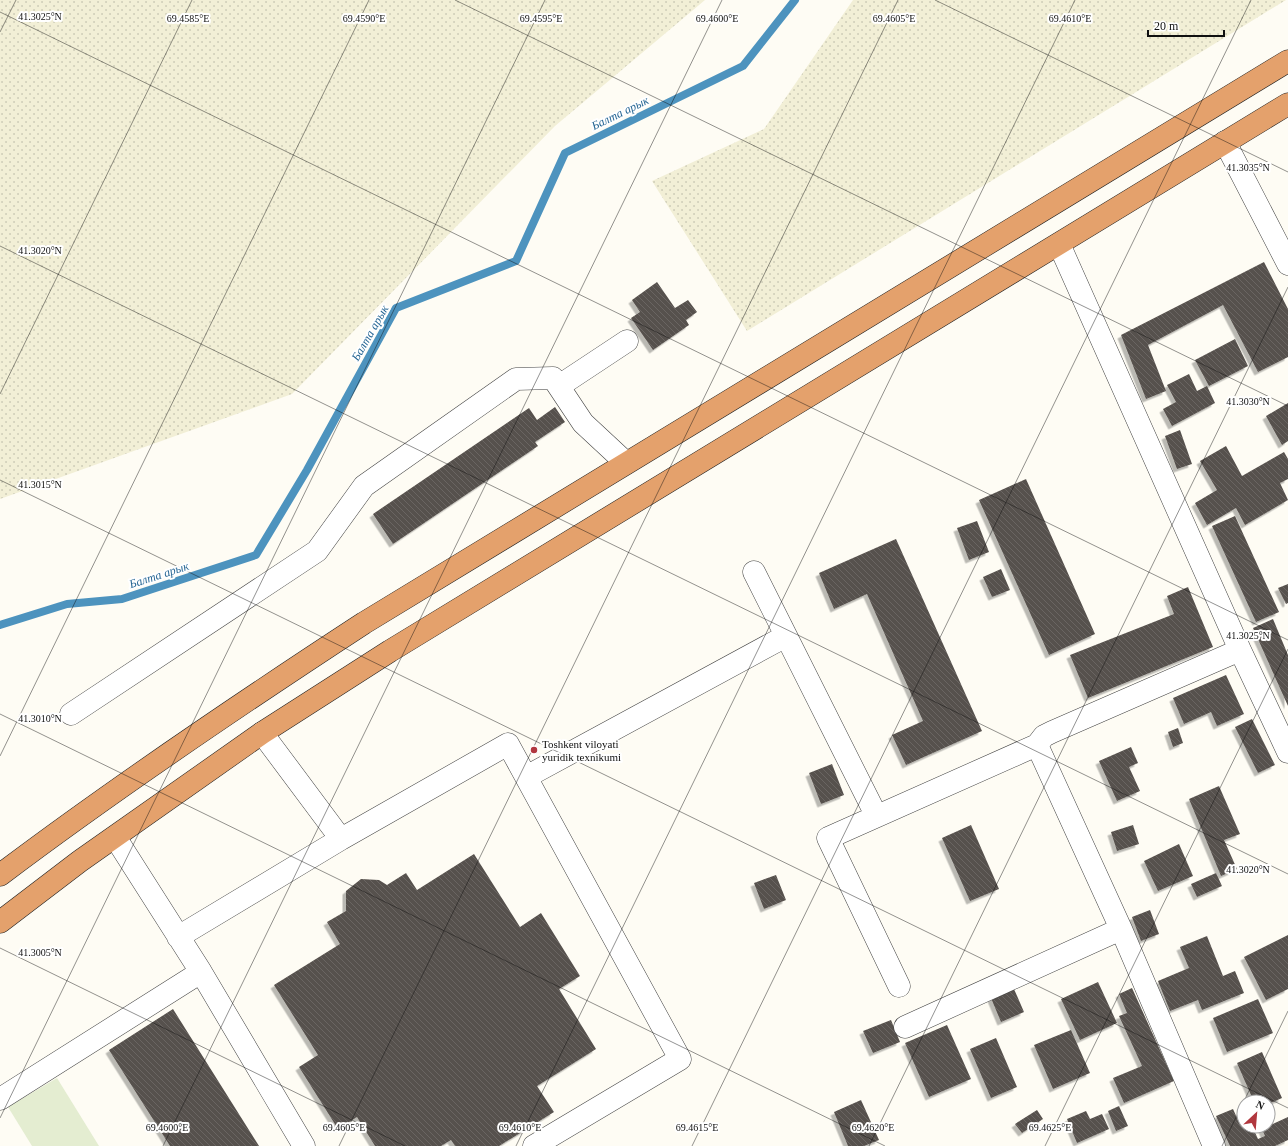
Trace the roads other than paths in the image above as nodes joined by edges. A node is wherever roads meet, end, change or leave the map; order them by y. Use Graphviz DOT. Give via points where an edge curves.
graph roads {
  1 [pos="1288,61"];
  2 [pos="1288,104"];
  3 [pos="1225,142"];
  4 [pos="1059,244"];
  5 [pos="1288,264"];
  6 [pos="627,341"];
  7 [pos="559,386"];
  8 [pos="626,463"];
  9 [pos="754,572"];
  10 [pos="786,636"];
  11 [pos="1240,650"];
  12 [pos="71,714"];
  13 [pos="262,733"];
  14 [pos="1037,745"];
  15 [pos="1288,752"];
  16 [pos="526,777"];
  17 [pos="876,815"];
  18 [pos="115,837"];
  19 [pos="341,839"];
  20 [pos="0,874"];
  21 [pos="0,922"];
  22 [pos="1121,929"];
  23 [pos="178,937"];
  24 [pos="201,972"];
  25 [pos="899,986"];
  26 [pos="904,1027"];
  27 [pos="0,1099"];
  28 [pos="304,1146"];
  29 [pos="534,1146"];
  30 [pos="1214,1146"];
  1 -- 8 [label="highway"];
  2 -- 3 [label="highway"];
  3 -- 4 [label="highway"];
  3 -- 5 [label="street"];
  4 -- 11 [label="street"];
  4 -- 13 [label="highway" via="390,651"];
  6 -- 7 [label="street"];
  7 -- 8 [label="street" via="583,423"];
  7 -- 12 [label="street" via="553,378 516,379 364,486 317,551"];
  8 -- 20 [label="highway" via="364,623 239,704 115,789"];
  9 -- 10 [label="street"];
  10 -- 16 [label="street"];
  10 -- 17 [label="street"];
  11 -- 14 [label="street" via="1052,732 1044,736"];
  11 -- 15 [label="street"];
  13 -- 18 [label="highway"];
  13 -- 19 [label="street"];
  14 -- 17 [label="street"];
  14 -- 22 [label="street"];
  16 -- 19 [label="street" via="508,744"];
  16 -- 29 [label="street" via="680,1059"];
  17 -- 25 [label="street" via="828,838"];
  18 -- 21 [label="highway"];
  18 -- 23 [label="street"];
  19 -- 23 [label="street"];
  22 -- 26 [label="street"];
  22 -- 30 [label="street"];
  23 -- 24 [label="street"];
  24 -- 27 [label="street"];
  24 -- 28 [label="street"];
}
